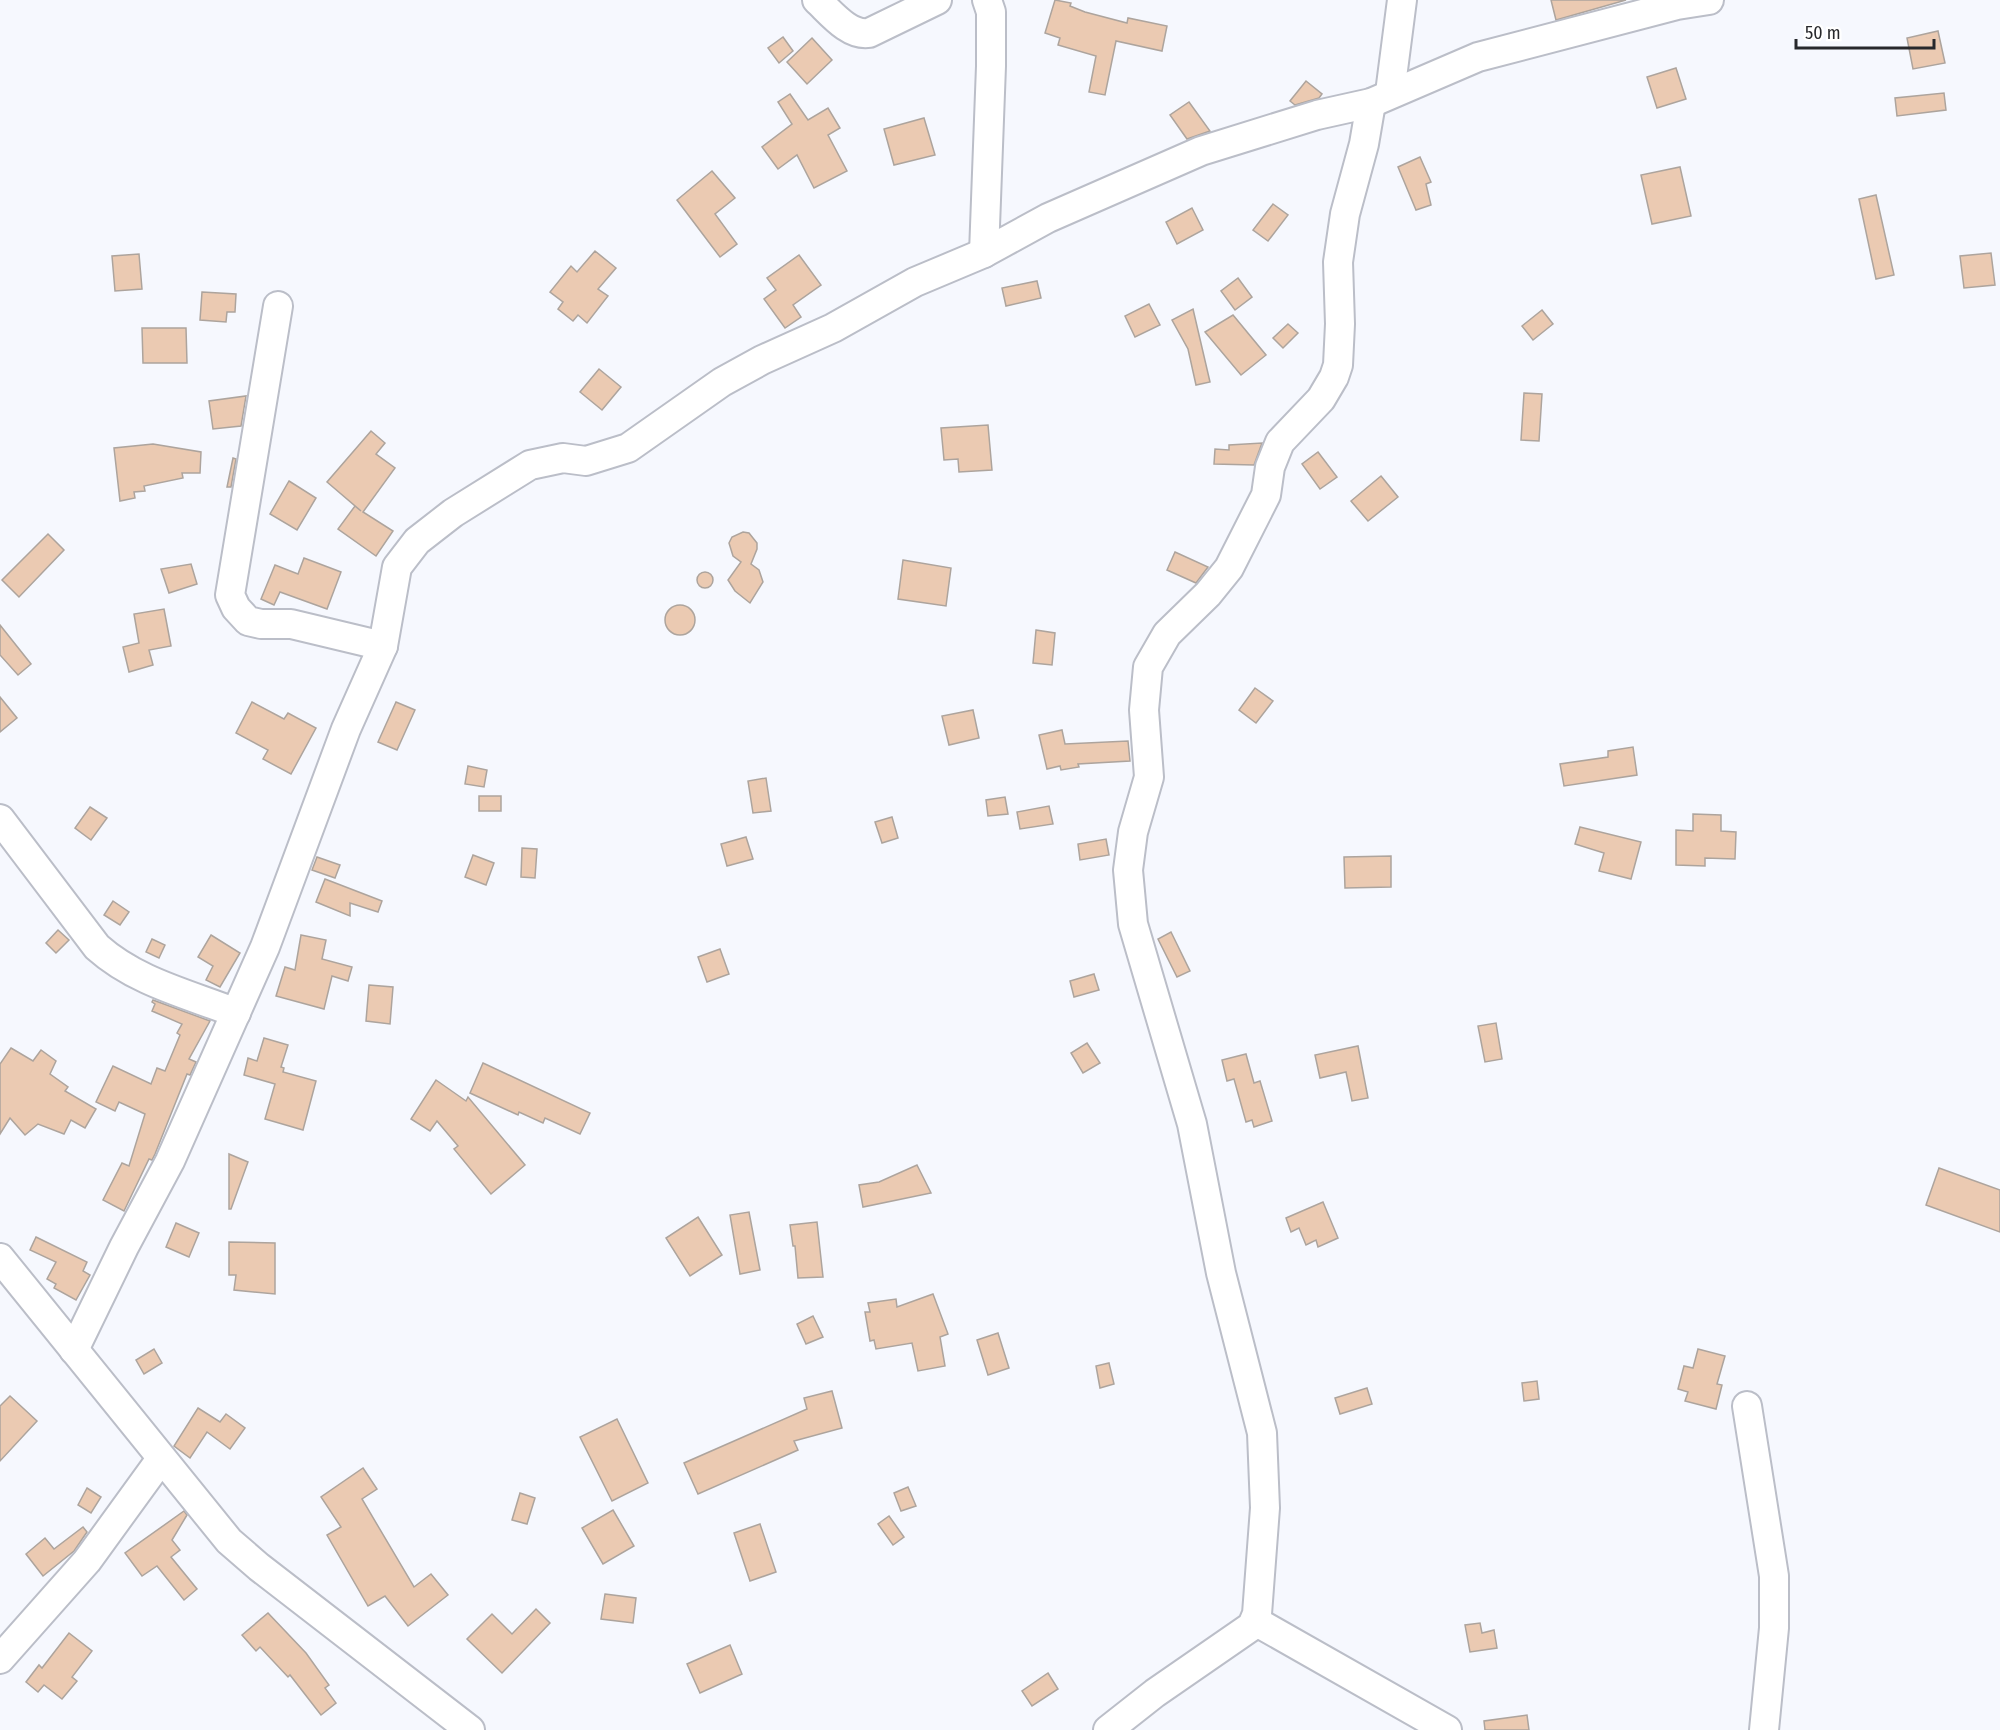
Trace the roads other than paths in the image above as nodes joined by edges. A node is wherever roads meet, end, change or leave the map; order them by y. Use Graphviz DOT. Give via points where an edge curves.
graph roads {
  1 [pos="817,0"];
  2 [pos="937,0"];
  3 [pos="987,0"];
  4 [pos="1402,0"];
  5 [pos="1709,0"];
  6 [pos="1381,98"];
  7 [pos="984,253"];
  8 [pos="278,306"];
  9 [pos="383,646"];
  10 [pos="0,819"];
  11 [pos="236,1013"];
  12 [pos="0,1258"];
  13 [pos="74,1350"];
  14 [pos="1747,1406"];
  15 [pos="161,1459"];
  16 [pos="1255,1621"];
  17 [pos="0,1659"];
  18 [pos="470,1730"];
  19 [pos="1108,1730"];
  20 [pos="1447,1730"];
  21 [pos="1764,1730"];
  1 -- 2 [label="street" via="861,34"];
  3 -- 7 [label="street" via="991,12 991,66"];
  4 -- 6 [label="street"];
  5 -- 6 [label="street" via="1478,57"];
  6 -- 7 [label="street" via="1201,151 1048,218"];
  6 -- 16 [label="street" via="1343,223 1338,262 1338,365 1334,377 1321,399 1280,442 1270,467 1266,495 1229,568 1167,634 1148,667 1144,710 1149,777 1133,832 1128,870 1133,924 1192,1124 1221,1273 1262,1433 1265,1508"];
  7 -- 9 [label="street" via="915,282 833,328 722,382 628,448 586,461 563,458 530,465 501,482 417,541 397,567"];
  8 -- 9 [label="street" via="230,595 248,621 291,624"];
  9 -- 11 [label="street" via="346,729 265,947"];
  10 -- 11 [label="street" via="97,947 116,964 147,980"];
  11 -- 13 [label="street" via="170,1161"];
  12 -- 13 [label="street"];
  13 -- 15 [label="street"];
  14 -- 21 [label="street" via="1774,1576"];
  15 -- 17 [label="street" via="87,1561"];
  15 -- 18 [label="street" via="229,1541"];
  16 -- 19 [label="street"];
  16 -- 20 [label="street"];
}
